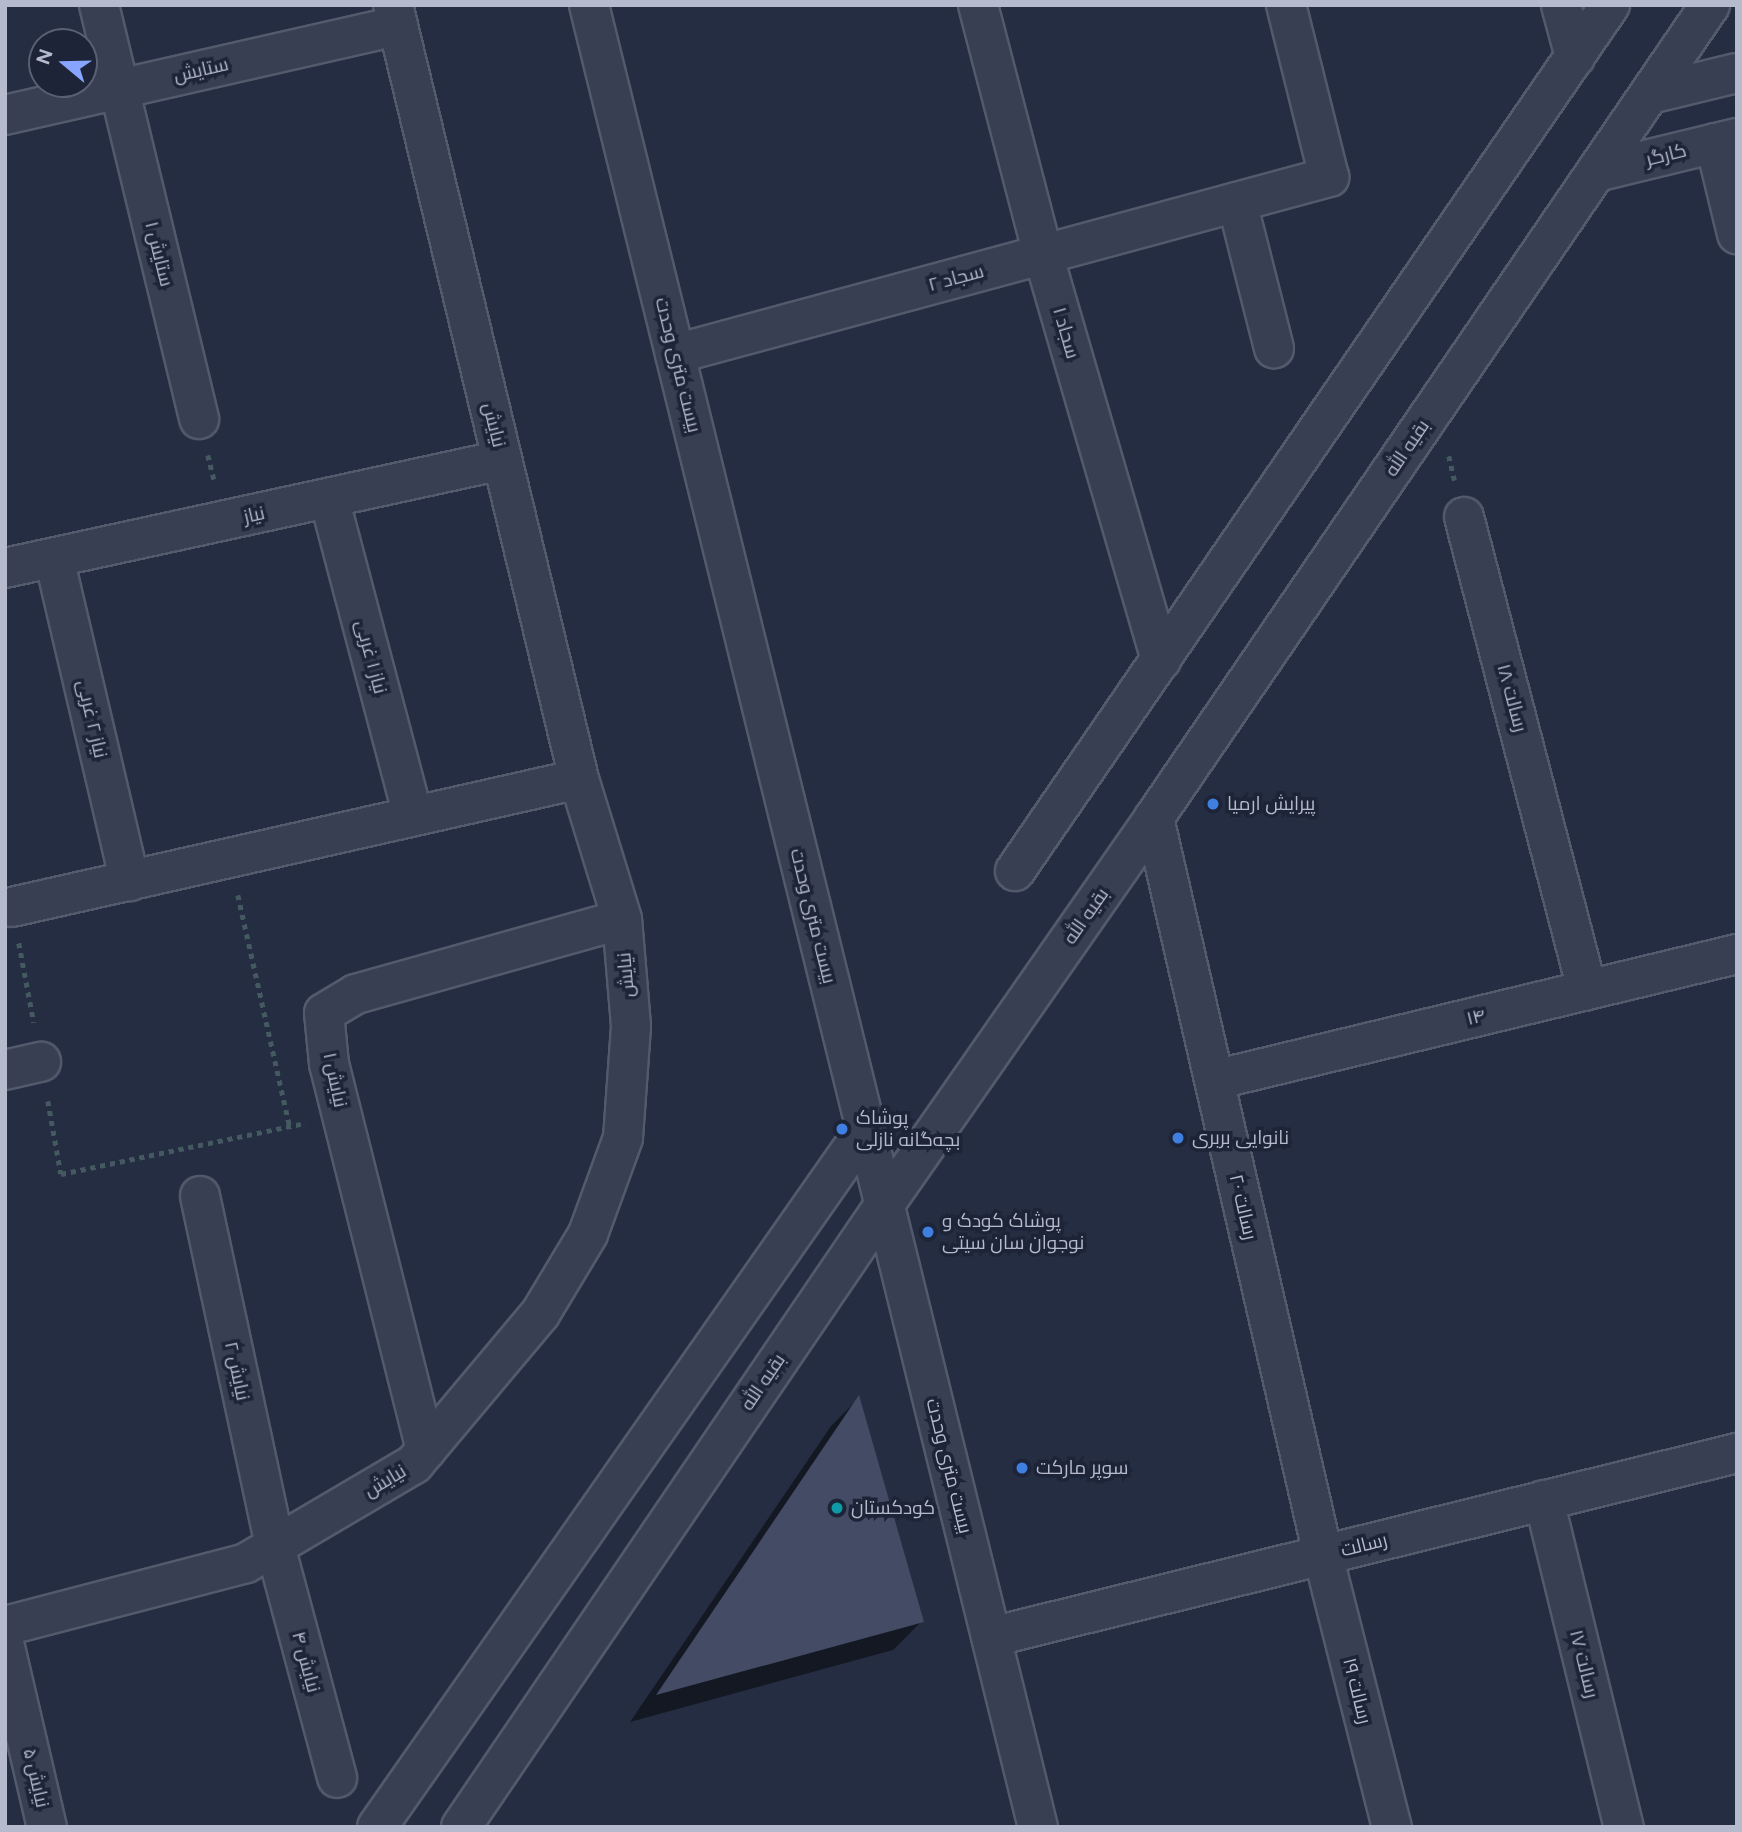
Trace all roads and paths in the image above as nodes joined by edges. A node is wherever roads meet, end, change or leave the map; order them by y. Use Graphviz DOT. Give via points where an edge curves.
graph roads {
  1 [pos="99,5"];
  2 [pos="589,5"];
  3 [pos="978,5"];
  4 [pos="1286,5"];
  5 [pos="1561,5"];
  6 [pos="1610,5"];
  7 [pos="1710,5"];
  8 [pos="395,15"];
  9 [pos="1575,58"];
  10 [pos="1737,73"];
  11 [pos="119,89"];
  12 [pos="1650,94"];
  13 [pos="5,115"];
  14 [pos="1726,141"];
  15 [pos="1596,172"];
  16 [pos="1237,202"];
  17 [pos="1737,234"];
  18 [pos="1043,254"];
  19 [pos="1274,348"];
  20 [pos="675,354"];
  21 [pos="1435,406"];
  22 [pos="199,419"];
  23 [pos="502,460"];
  24 [pos="329,498"];
  25 [pos="1464,517"];
  26 [pos="225,522"];
  27 [pos="54,558"];
  28 [pos="5,568"];
  29 [pos="1161,660"];
  30 [pos="579,779"];
  31 [pos="413,816"];
  32 [pos="1154,818"];
  33 [pos="229,858"];
  34 [pos="1016,872"];
  35 [pos="130,881"];
  36 [pos="12,907"];
  37 [pos="622,919"];
  38 [pos="1737,954"];
  39 [pos="1587,990"];
  40 [pos="23,1066"];
  41 [pos="1214,1080"];
  42 [pos="342,1116"];
  43 [pos="290,1126"];
  44 [pos="866,1129"];
  45 [pos="200,1196"];
  46 [pos="885,1204"];
  47 [pos="426,1450"];
  48 [pos="1737,1453"];
  49 [pos="1544,1500"];
  50 [pos="275,1546"];
  51 [pos="1322,1555"];
  52 [pos="5,1626"];
  53 [pos="991,1637"];
  54 [pos="5,1647"];
  55 [pos="337,1778"];
  56 [pos="47,1827"];
  57 [pos="377,1827"];
  58 [pos="461,1827"];
  59 [pos="1038,1827"];
  60 [pos="1392,1827"];
  61 [pos="1624,1827"];
  1 -- 11 [label="street, ستایش ۱"];
  2 -- 20 [label="street, بیست متری وحدت"];
  3 -- 18 [label="street, سجاد ۱"];
  4 -- 16 [label="street, سجاد ۲" via="1329,177"];
  5 -- 9 [label="street"];
  6 -- 9 [label="street"];
  7 -- 12 [label="street, بقیه الله"];
  8 -- 11 [label="street, ستایش"];
  8 -- 23 [label="street, نیایش"];
  9 -- 29 [label="street"];
  10 -- 12 [label="street"];
  11 -- 13 [label="street, ستایش"];
  11 -- 22 [label="street, ستایش ۱"];
  12 -- 15 [label="street, بقیه الله"];
  14 -- 15 [label="street, کارگر"];
  14 -- 17 [label="street"];
  15 -- 21 [label="street, بقیه الله"];
  16 -- 18 [label="street, سجاد ۲"];
  16 -- 19 [label="street"];
  18 -- 20 [label="street, سجاد ۲"];
  18 -- 29 [label="street, سجاد ۱"];
  20 -- 44 [label="street, بیست متری وحدت"];
  21 -- 25 [label="path"];
  21 -- 32 [label="street, بقیه الله"];
  22 -- 26 [label="path"];
  23 -- 24 [label="street, نیاز"];
  23 -- 30 [label="street, نیایش"];
  24 -- 26 [label="street, نیاز"];
  24 -- 31 [label="street, نیاز ۱ غربی"];
  25 -- 39 [label="street, رسالت ۱۸"];
  26 -- 27 [label="street, نیاز"];
  27 -- 28 [label="street, نیاز"];
  27 -- 35 [label="street, نیاز ۲ غربی"];
  29 -- 34 [label="street"];
  30 -- 31 [label="street"];
  30 -- 37 [label="street, نیایش"];
  31 -- 33 [label="street"];
  32 -- 41 [label="street, رسالت ۲۰"];
  32 -- 46 [label="street, بقیه الله"];
  33 -- 35 [label="street"];
  33 -- 43 [label="path"];
  35 -- 36 [label="street"];
  36 -- 40 [label="path"];
  37 -- 42 [label="street, نیایش ۱" via="356,993 324,1013 329,1065"];
  37 -- 47 [label="street, نیایش" via="631,1026 622,1138 588,1234 540,1314"];
  38 -- 39 [label="street, ۱۴"];
  39 -- 41 [label="street, ۱۴"];
  40 -- 43 [label="path" via="61,1174"];
  41 -- 51 [label="street, رسالت ۲۰"];
  42 -- 43 [label="path"];
  42 -- 47 [label="street, نیایش ۱"];
  44 -- 46 [label="street, بیست متری وحدت"];
  44 -- 57 [label="street"];
  45 -- 50 [label="street, نیایش ۲"];
  46 -- 53 [label="street, بیست متری وحدت"];
  46 -- 58 [label="street, بقیه الله"];
  47 -- 50 [label="street, نیایش" via="414,1464"];
  48 -- 49 [label="street, رسالت"];
  49 -- 51 [label="street, رسالت"];
  49 -- 61 [label="street, رسالت ۱۷"];
  50 -- 52 [label="street, نیایش" via="246,1563"];
  50 -- 55 [label="street, نیایش ۴"];
  51 -- 53 [label="street, رسالت"];
  51 -- 60 [label="street, رسالت ۱۹"];
  53 -- 59 [label="street, بیست متری وحدت"];
  54 -- 56 [label="street, نیایش ۵"];
}
